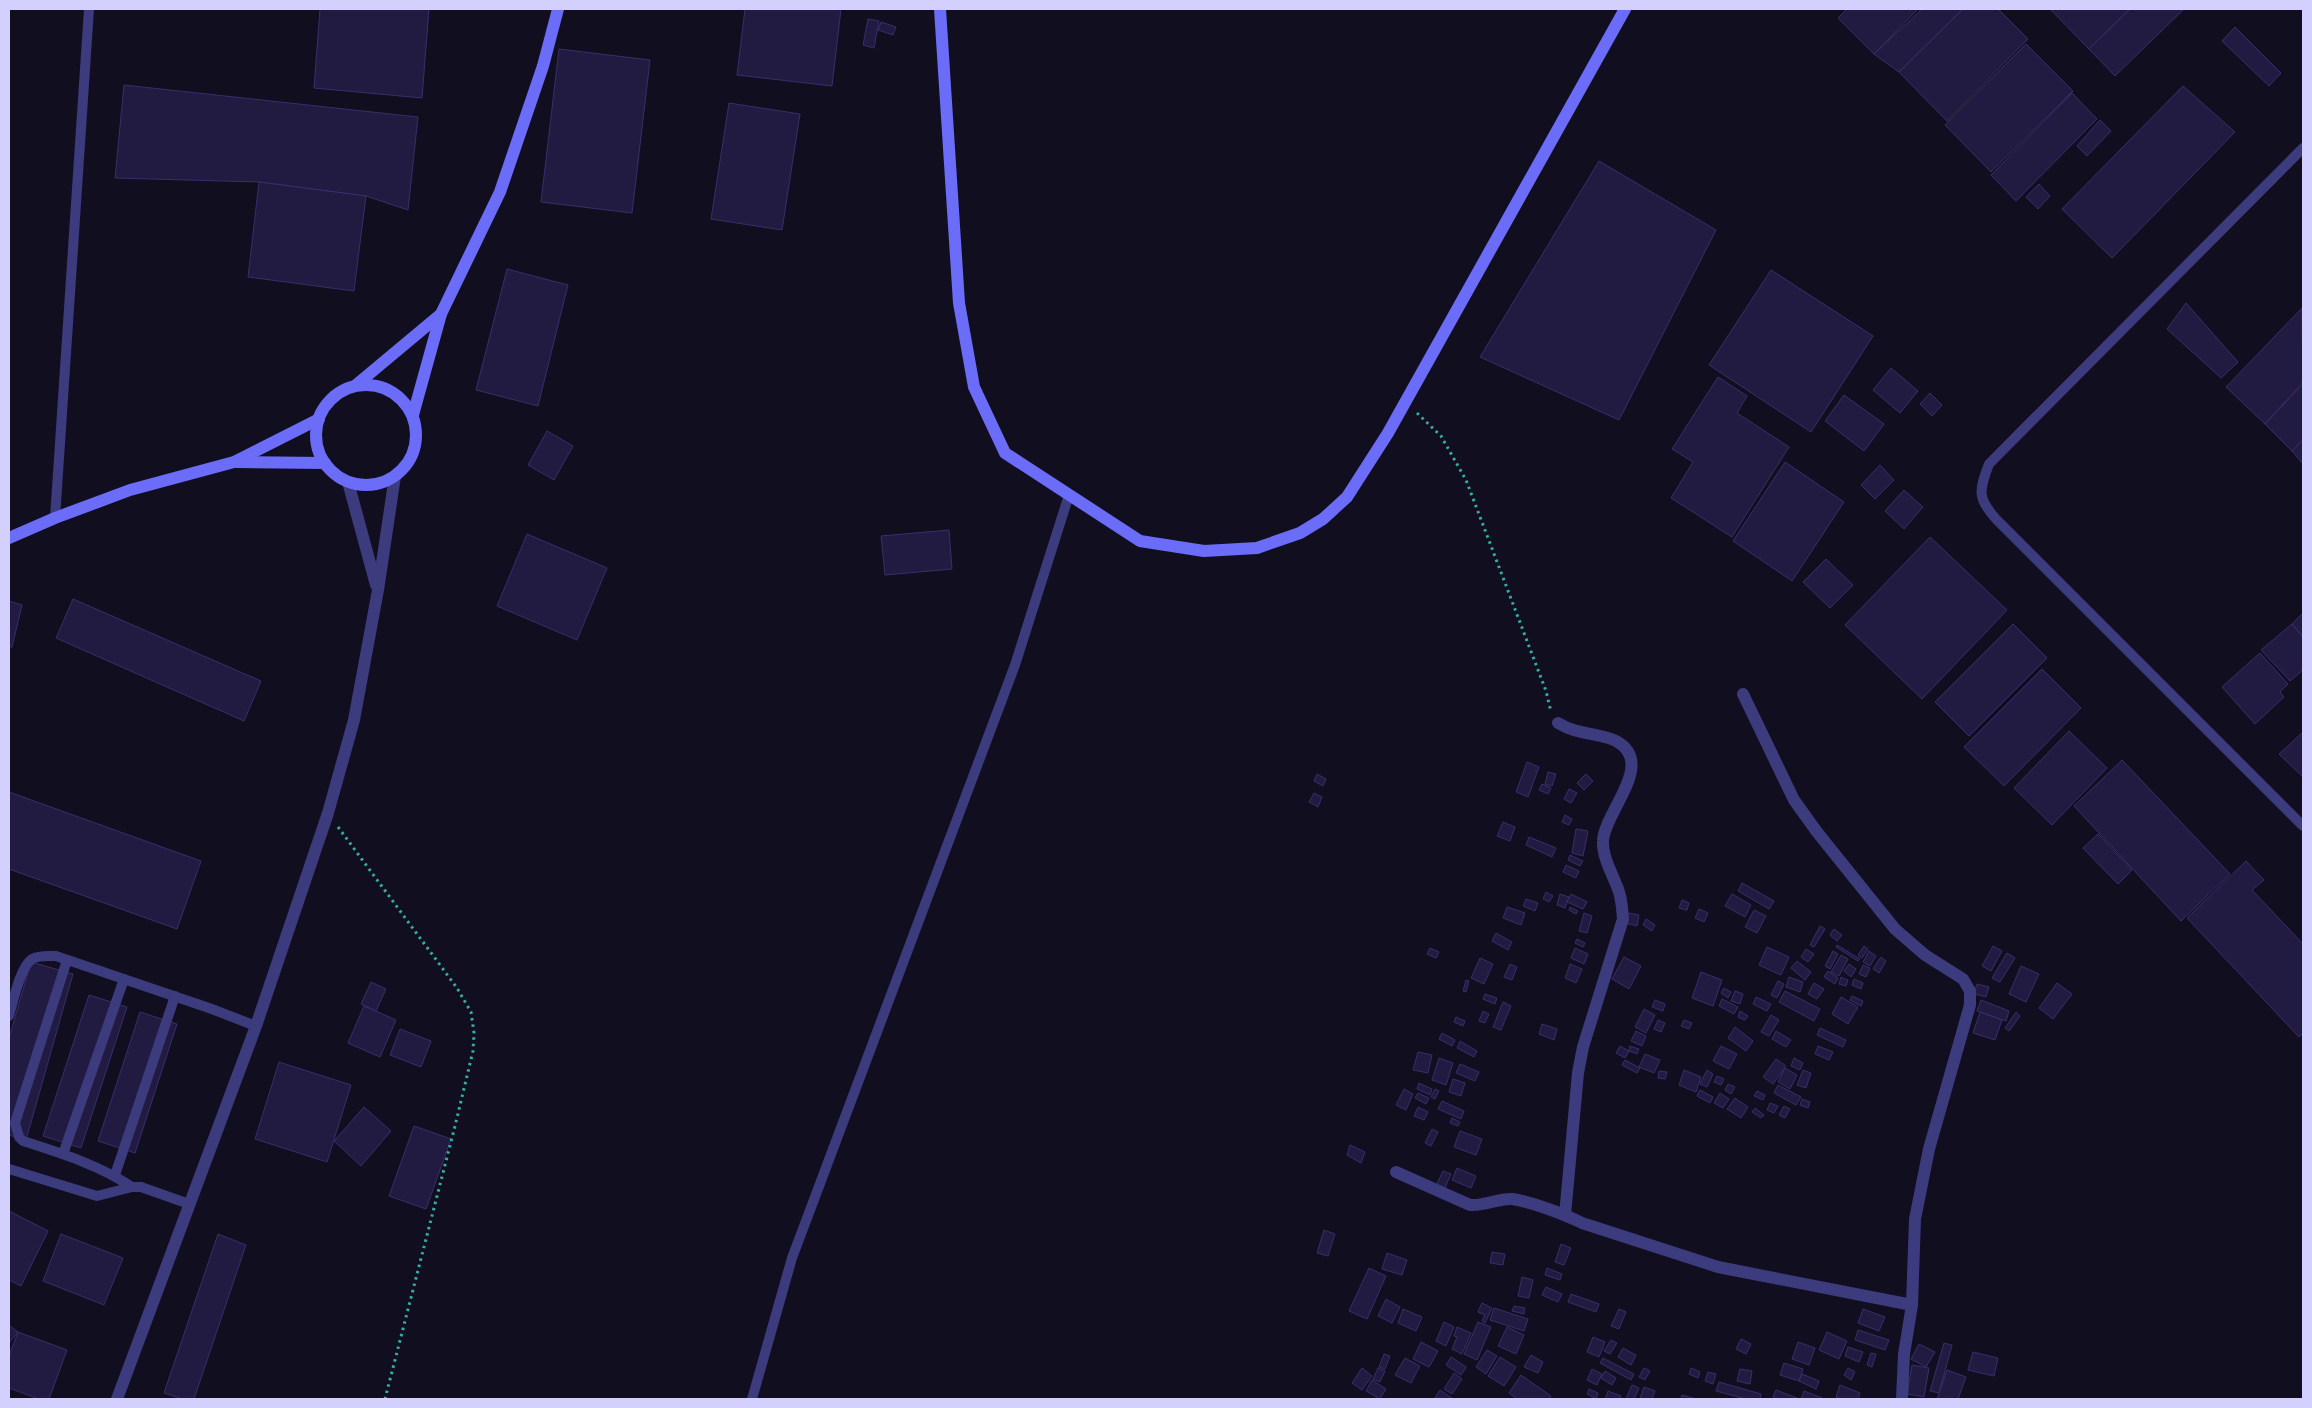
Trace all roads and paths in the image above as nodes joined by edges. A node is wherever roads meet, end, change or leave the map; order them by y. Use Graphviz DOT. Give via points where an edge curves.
graph roads {
  1 [pos="89,9"];
  2 [pos="558,9"];
  3 [pos="940,9"];
  4 [pos="1625,9"];
  5 [pos="2303,148"];
  6 [pos="441,314"];
  7 [pos="356,385"];
  8 [pos="1406,402"];
  9 [pos="413,415"];
  10 [pos="319,419"];
  11 [pos="234,462"];
  12 [pos="325,463"];
  13 [pos="395,476"];
  14 [pos="348,482"];
  15 [pos="1069,495"];
  16 [pos="55,518"];
  17 [pos="9,538"];
  18 [pos="378,590"];
  19 [pos="1743,694"];
  20 [pos="1558,723"];
  21 [pos="328,813"];
  22 [pos="2303,826"];
  23 [pos="67,960"];
  24 [pos="124,979"];
  25 [pos="175,996"];
  26 [pos="9,1016"];
  27 [pos="256,1026"];
  28 [pos="63,1154"];
  29 [pos="9,1169"];
  30 [pos="1396,1172"];
  31 [pos="114,1175"];
  32 [pos="132,1186"];
  33 [pos="189,1204"];
  34 [pos="1565,1215"];
  35 [pos="1912,1305"];
  36 [pos="117,1399"];
  37 [pos="385,1399"];
  38 [pos="752,1399"];
  39 [pos="1902,1399"];
  1 -- 16 [label="lane"];
  2 -- 6 [label="main road" via="543,66 500,192"];
  3 -- 15 [label="main road" via="960,303 974,387 1005,453"];
  4 -- 8 [label="main road"];
  5 -- 22 [label="lane" via="1989,464 1980,493 1985,507 1996,519"];
  6 -- 7 [label="main road"];
  6 -- 9 [label="main road"];
  7 -- 9 [label="main road" via="390,390 403,400"];
  7 -- 10 [label="main road" via="327,403"];
  8 -- 15 [label="main road" via="1347,497 1323,519 1300,532 1257,548 1204,551 1140,541"];
  8 -- 20 [label="path" via="1441,436 1466,480 1546,691 1551,714"];
  9 -- 13 [label="main road" via="414,449 407,464"];
  10 -- 11 [label="main road"];
  10 -- 12 [label="main road" via="317,442"];
  11 -- 12 [label="main road"];
  11 -- 16 [label="main road" via="130,490"];
  12 -- 14 [label="main road"];
  13 -- 14 [label="main road" via="380,483"];
  13 -- 18 [label="street"];
  14 -- 18 [label="street"];
  15 -- 38 [label="lane" via="1015,665 792,1258"];
  16 -- 17 [label="main road"];
  18 -- 21 [label="street" via="354,720"];
  19 -- 35 [label="street" via="1794,800 1818,832 1895,929 1925,955 1963,979 1970,991 1970,1005 1929,1149 1920,1193"];
  20 -- 34 [label="street" via="1570,730 1616,741 1627,750 1632,762 1631,775 1603,841 1622,904 1623,919 1583,1047"];
  21 -- 27 [label="street"];
  21 -- 37 [label="path" via="457,988 471,1012 474,1033 473,1051 455,1126"];
  23 -- 24 [label="lane"];
  23 -- 26 [label="lane" via="44,955 25,966"];
  23 -- 28 [label="lane" via="15,1123 23,1141"];
  24 -- 25 [label="lane"];
  24 -- 28 [label="lane"];
  25 -- 27 [label="lane"];
  25 -- 31 [label="lane"];
  27 -- 33 [label="street"];
  28 -- 31 [label="lane"];
  29 -- 32 [label="lane" via="98,1196"];
  30 -- 34 [label="street" via="1470,1205 1482,1206 1512,1199"];
  31 -- 32 [label="lane"];
  32 -- 33 [label="lane"];
  33 -- 36 [label="street"];
  34 -- 35 [label="street" via="1718,1267"];
  35 -- 39 [label="street" via="1904,1354"];
}
